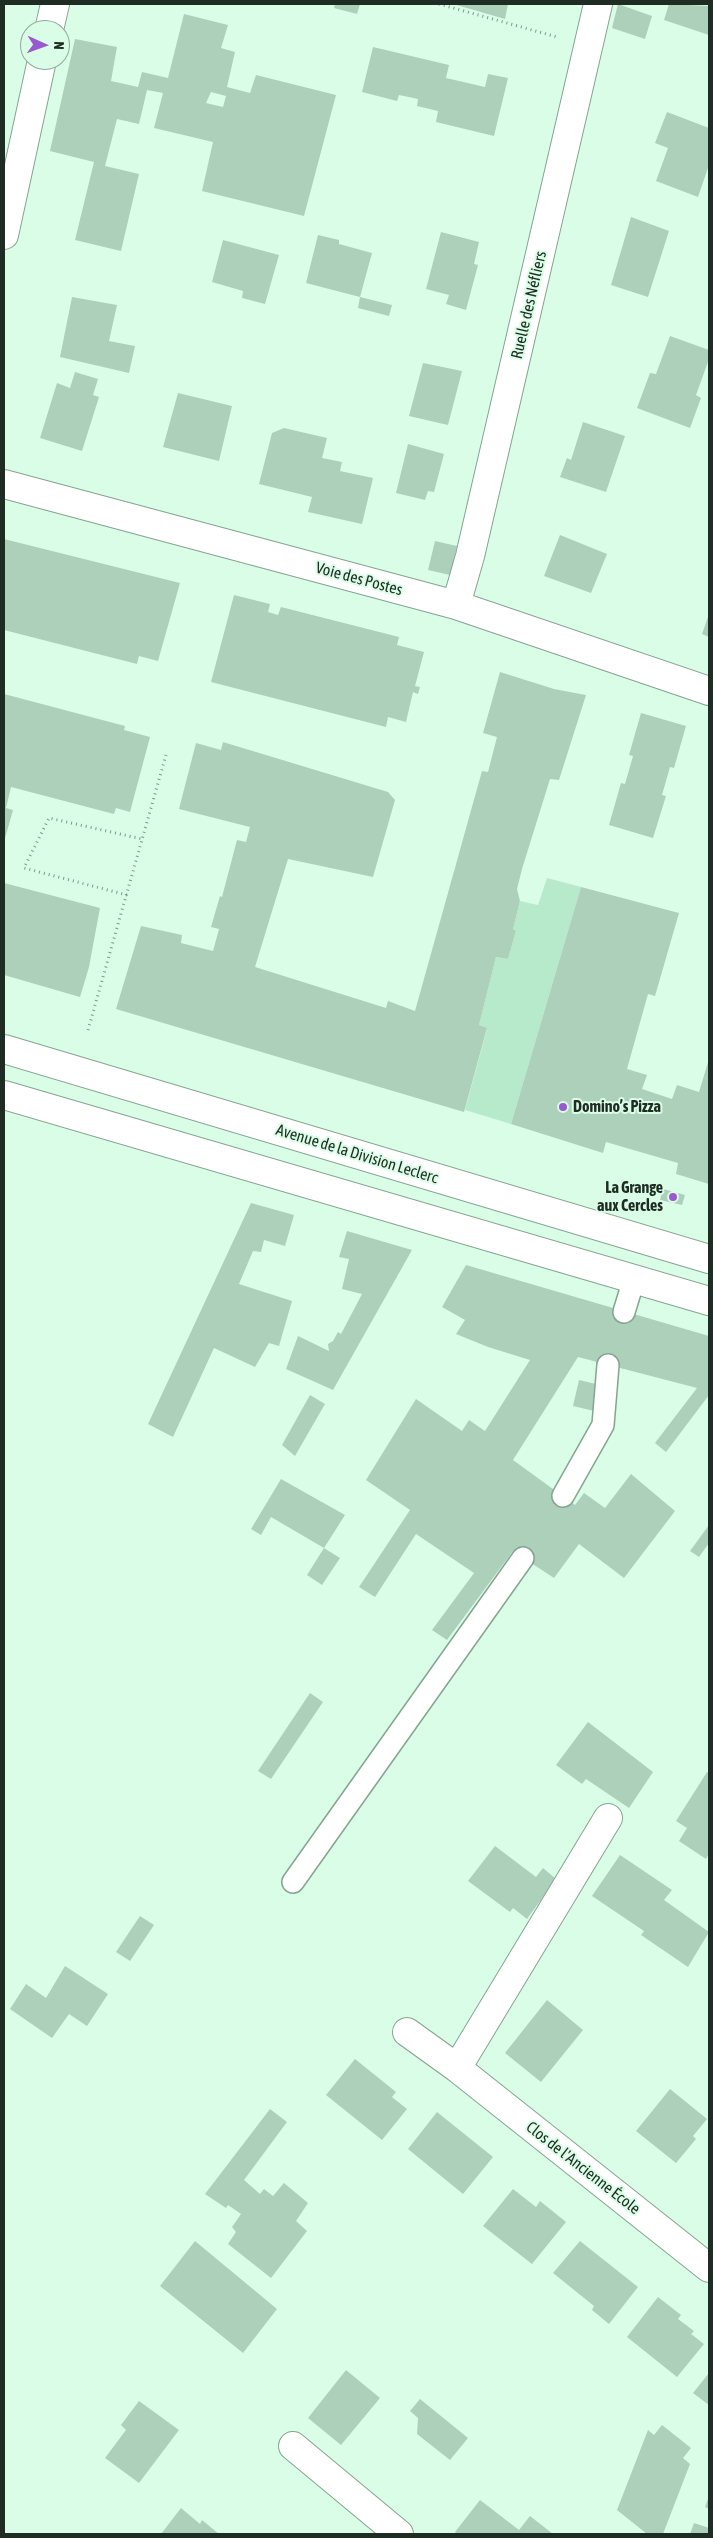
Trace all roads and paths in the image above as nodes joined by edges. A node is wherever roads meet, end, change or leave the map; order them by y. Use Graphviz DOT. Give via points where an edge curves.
graph roads {
  1 [pos="55,4"];
  2 [pos="440,4"];
  3 [pos="598,4"];
  4 [pos="51,20"];
  5 [pos="586,46"];
  6 [pos="40,70"];
  7 [pos="4,235"];
  8 [pos="4,484"];
  9 [pos="456,605"];
  10 [pos="709,691"];
  11 [pos="166,755"];
  12 [pos="142,839"];
  13 [pos="127,894"];
  14 [pos="88,1030"];
  15 [pos="4,1049"];
  16 [pos="4,1095"];
  17 [pos="709,1259"];
  18 [pos="634,1279"];
  19 [pos="709,1301"];
  20 [pos="624,1312"];
  21 [pos="608,1365"];
  22 [pos="562,1496"];
  23 [pos="523,1558"];
  24 [pos="608,1818"];
  25 [pos="293,1882"];
  26 [pos="407,2032"];
  27 [pos="457,2068"];
  28 [pos="709,2268"];
  29 [pos="294,2446"];
  30 [pos="398,2534"];
  1 -- 4 [label="street"];
  2 -- 5 [label="path"];
  3 -- 5 [label="street, Ruelle des Néfliers"];
  5 -- 9 [label="street, Ruelle des Néfliers" via="544,241"];
  6 -- 7 [label="street"];
  8 -- 9 [label="street, Voie des Postes"];
  9 -- 10 [label="street, Voie des Postes"];
  11 -- 12 [label="path"];
  12 -- 13 [label="path"];
  12 -- 13 [label="path" via="49,818 24,868"];
  13 -- 14 [label="path"];
  15 -- 17 [label="street, Avenue de la Division Leclerc"];
  16 -- 18 [label="street"];
  18 -- 19 [label="street"];
  18 -- 20 [label="lane"];
  21 -- 22 [label="lane" via="603,1425"];
  23 -- 25 [label="lane"];
  24 -- 27 [label="street"];
  26 -- 27 [label="street, Clos de l'Ancienne École"];
  27 -- 28 [label="street, Clos de l'Ancienne École"];
  29 -- 30 [label="street"];
}
